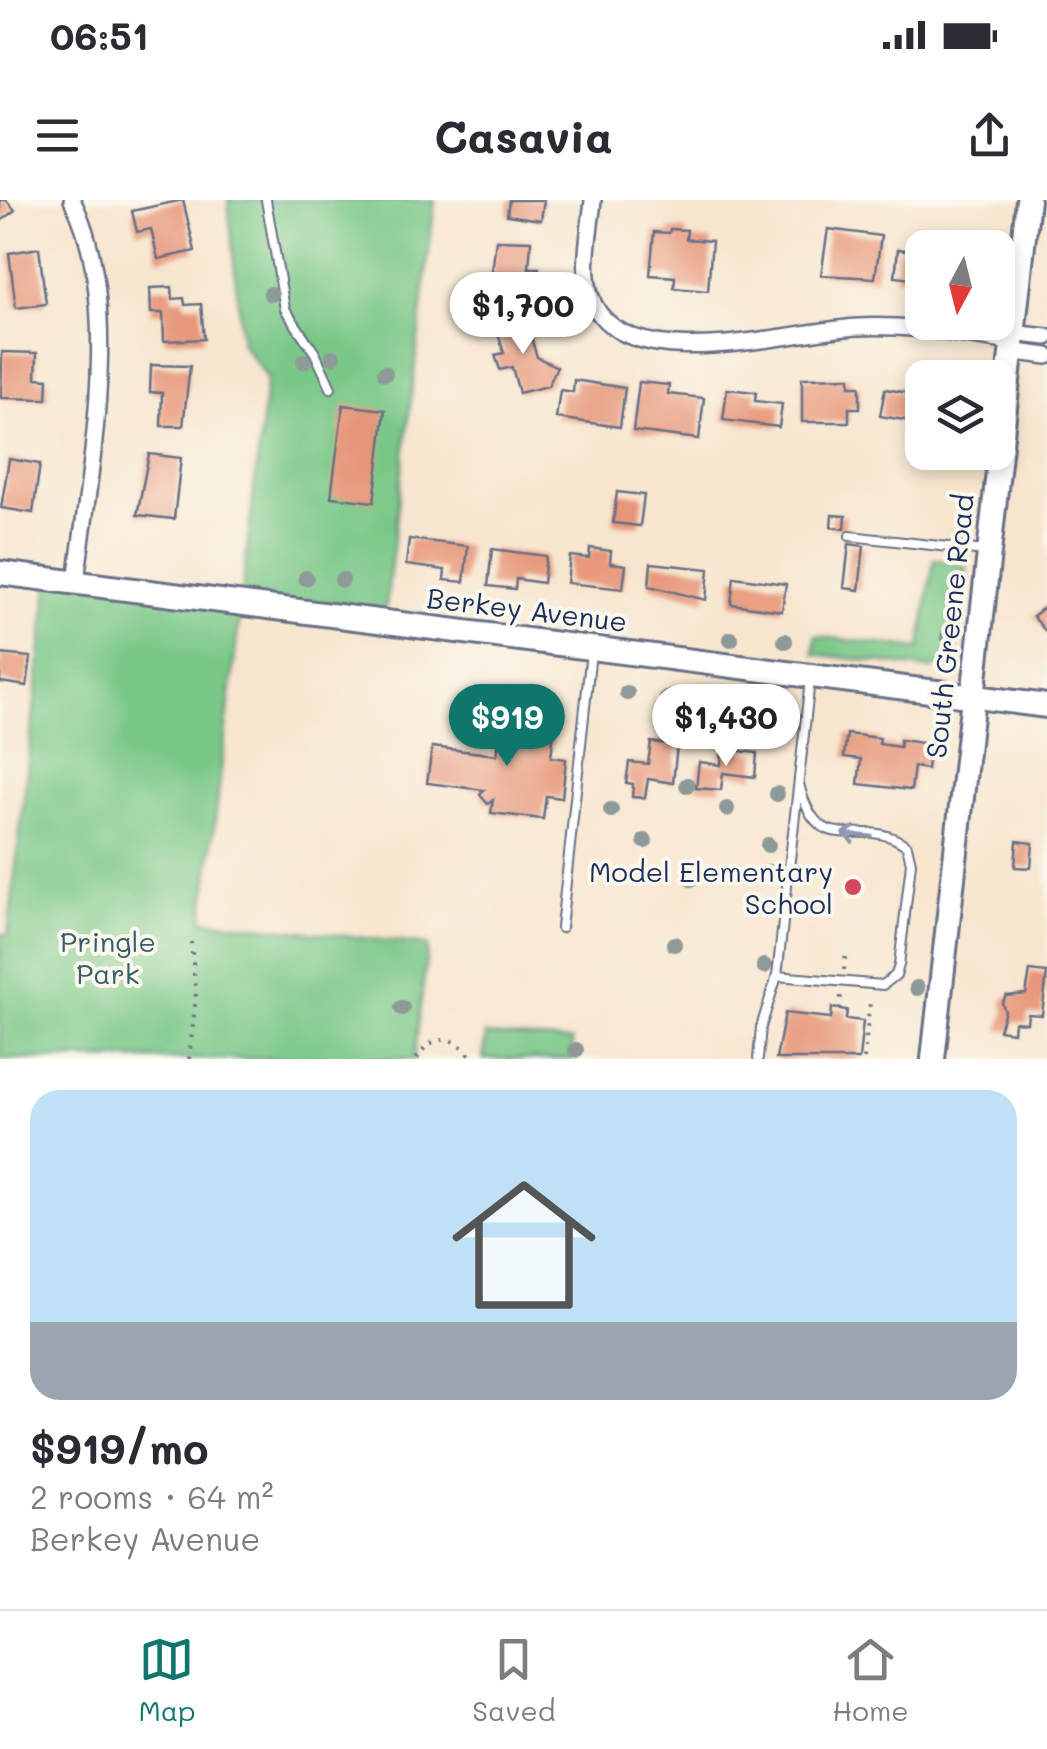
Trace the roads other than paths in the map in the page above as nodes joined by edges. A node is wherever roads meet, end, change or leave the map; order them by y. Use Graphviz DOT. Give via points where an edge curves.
graph roads {
  1 [pos="72,200"];
  2 [pos="266,200"];
  3 [pos="593,200"];
  4 [pos="1028,200"];
  5 [pos="1047,338"];
  6 [pos="1011,342"];
  7 [pos="1047,356"];
  8 [pos="330,388"];
  9 [pos="850,536"];
  10 [pos="988,552"];
  11 [pos="0,573"];
  12 [pos="76,582"];
  13 [pos="592,648"];
  14 [pos="810,676"];
  15 [pos="972,696"];
  16 [pos="1047,706"];
  17 [pos="798,784"];
  18 [pos="560,928"];
  19 [pos="777,976"];
  20 [pos="758,1059"];
  21 [pos="933,1059"];
  1 -- 12 [label="street" via="90,248 99,356"];
  2 -- 8 [label="lane" via="285,309"];
  3 -- 6 [label="street" via="591,296 619,330 736,345 880,326"];
  4 -- 6 [label="street, South Greene Road"];
  5 -- 6 [label="street"];
  6 -- 7 [label="street"];
  6 -- 10 [label="street, South Greene Road"];
  9 -- 10 [label="lane"];
  10 -- 15 [label="street, South Greene Road"];
  11 -- 12 [label="street, Berkey Avenue"];
  12 -- 13 [label="street, Berkey Avenue"];
  13 -- 14 [label="street, Berkey Avenue"];
  13 -- 18 [label="lane"];
  14 -- 15 [label="street, Berkey Avenue"];
  14 -- 17 [label="lane"];
  15 -- 16 [label="street, Berkey Avenue"];
  15 -- 21 [label="street, South Greene Road"];
  17 -- 19 [label="lane"];
  19 -- 17 [label="lane, one-way" via="872,986 890,980 909,880 907,846 892,838 824,830 805,809"];
  19 -- 20 [label="lane"];
}
